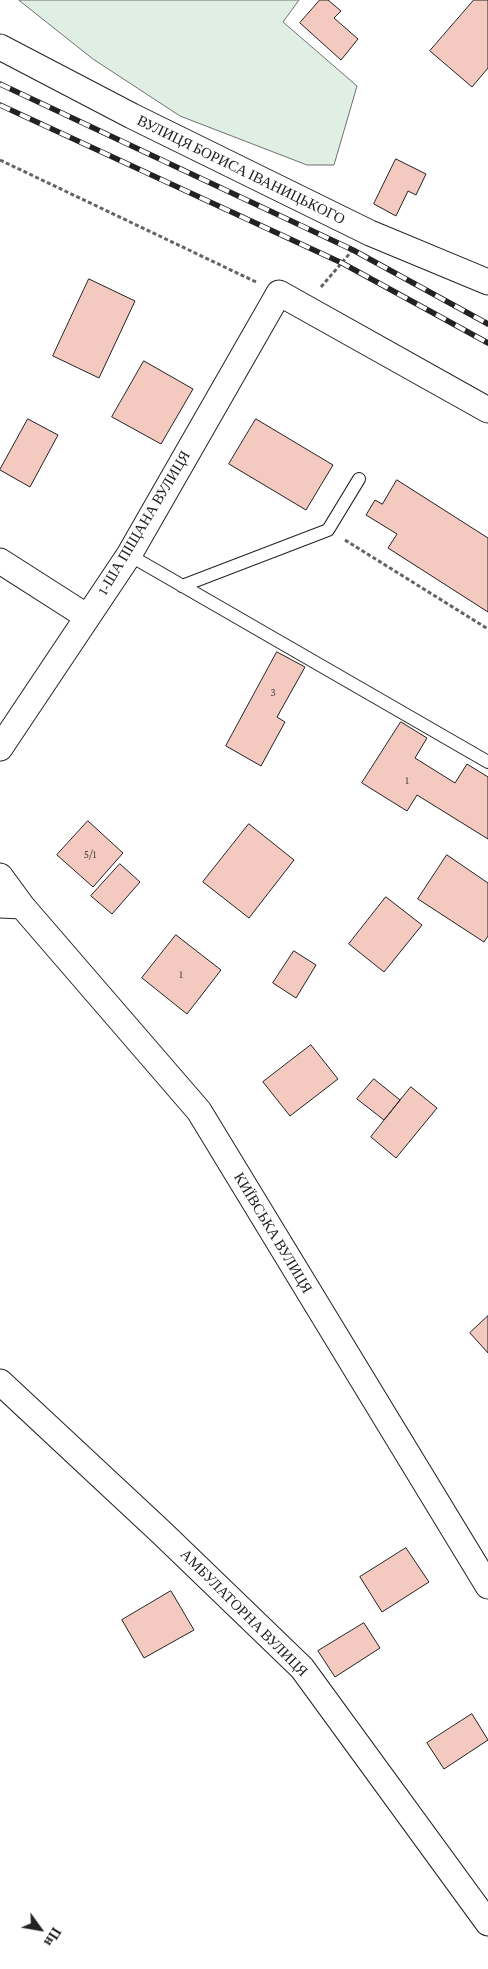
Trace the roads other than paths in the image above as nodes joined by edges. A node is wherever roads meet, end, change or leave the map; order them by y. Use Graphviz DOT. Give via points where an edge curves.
graph roads {
  1 [pos="0,47"];
  2 [pos="488,282"];
  3 [pos="488,410"];
  4 [pos="359,479"];
  5 [pos="128,555"];
  6 [pos="0,562"];
  7 [pos="182,586"];
  8 [pos="86,616"];
  9 [pos="0,748"];
  10 [pos="488,762"];
  11 [pos="0,876"];
  12 [pos="11,905"];
  13 [pos="0,1382"];
  14 [pos="488,1586"];
  15 [pos="488,1923"];
  1 -- 2 [label="street, ВУЛИЦЯ БОРИСА ІВАНИЦЬКОГО" via="370,234"];
  3 -- 5 [label="street, 1-ША ПІЩАНА ВУЛИЦЯ" via="279,293"];
  4 -- 7 [label="lane" via="328,530"];
  5 -- 7 [label="lane"];
  5 -- 8 [label="street, 1-ША ПІЩАНА ВУЛИЦЯ"];
  6 -- 8 [label="street"];
  7 -- 10 [label="lane"];
  8 -- 9 [label="street, 1-ША ПІЩАНА ВУЛИЦЯ"];
  11 -- 12 [label="street, КИЇВСЬКА ВУЛИЦЯ"];
  12 -- 14 [label="street, КИЇВСЬКА ВУЛИЦЯ" via="199,1111"];
  13 -- 15 [label="street, АМБУЛАТОРНА ВУЛИЦЯ" via="302,1668"];
}
